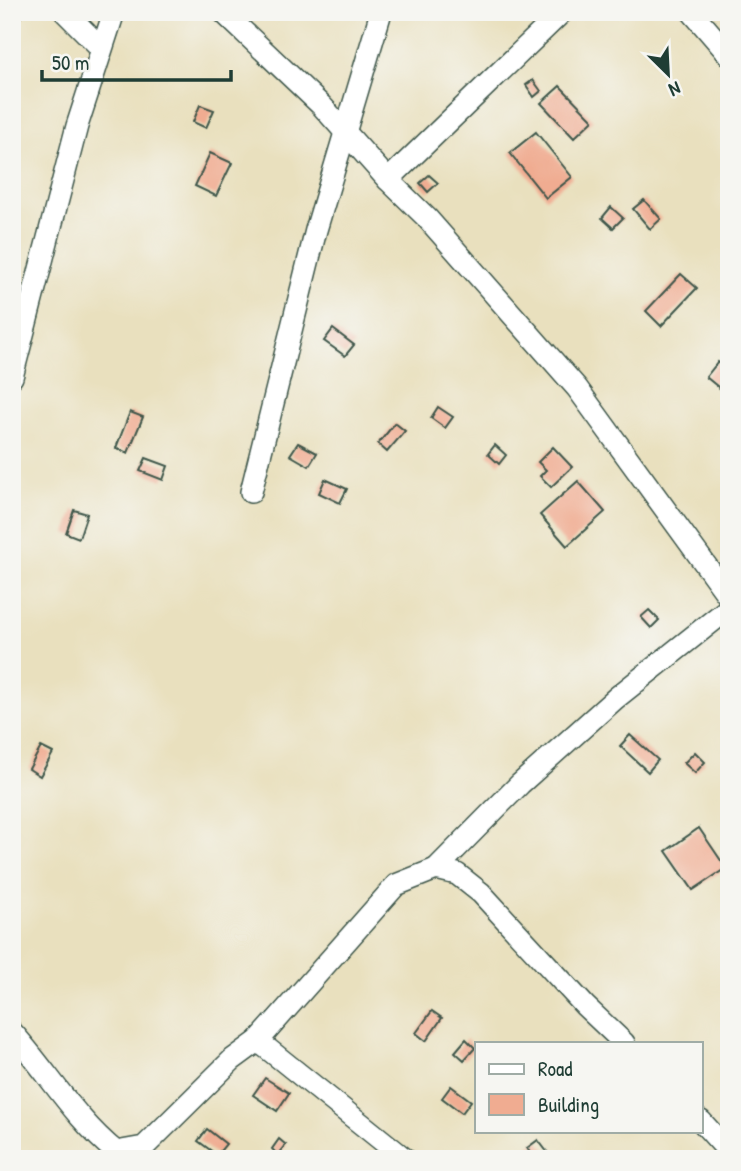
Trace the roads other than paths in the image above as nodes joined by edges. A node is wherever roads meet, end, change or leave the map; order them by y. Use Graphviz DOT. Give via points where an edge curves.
graph roads {
  1 [pos="65,12"];
  2 [pos="114,12"];
  3 [pos="223,12"];
  4 [pos="381,12"];
  5 [pos="562,12"];
  6 [pos="692,12"];
  7 [pos="102,48"];
  8 [pos="729,55"];
  9 [pos="346,134"];
  10 [pos="388,180"];
  11 [pos="21,303"];
  12 [pos="12,377"];
  13 [pos="251,492"];
  14 [pos="729,597"];
  15 [pos="729,608"];
  16 [pos="436,869"];
  17 [pos="12,1032"];
  18 [pos="258,1041"];
  19 [pos="623,1042"];
  20 [pos="702,1122"];
  21 [pos="729,1152"];
  22 [pos="113,1155"];
  23 [pos="405,1159"];
  1 -- 7 [label="street"];
  2 -- 7 [label="street"];
  3 -- 9 [label="street"];
  4 -- 9 [label="street"];
  5 -- 10 [label="street"];
  6 -- 8 [label="street"];
  7 -- 11 [label="street"];
  9 -- 10 [label="street"];
  9 -- 13 [label="street" via="316,230"];
  10 -- 14 [label="street" via="578,388"];
  11 -- 12 [label="street"];
  15 -- 16 [label="street" via="607,706 520,784"];
  16 -- 18 [label="street" via="396,885"];
  16 -- 19 [label="street" via="457,874 481,893"];
  17 -- 22 [label="street"];
  18 -- 22 [label="street" via="232,1060 144,1147"];
  18 -- 23 [label="street"];
  20 -- 21 [label="street"];
}
